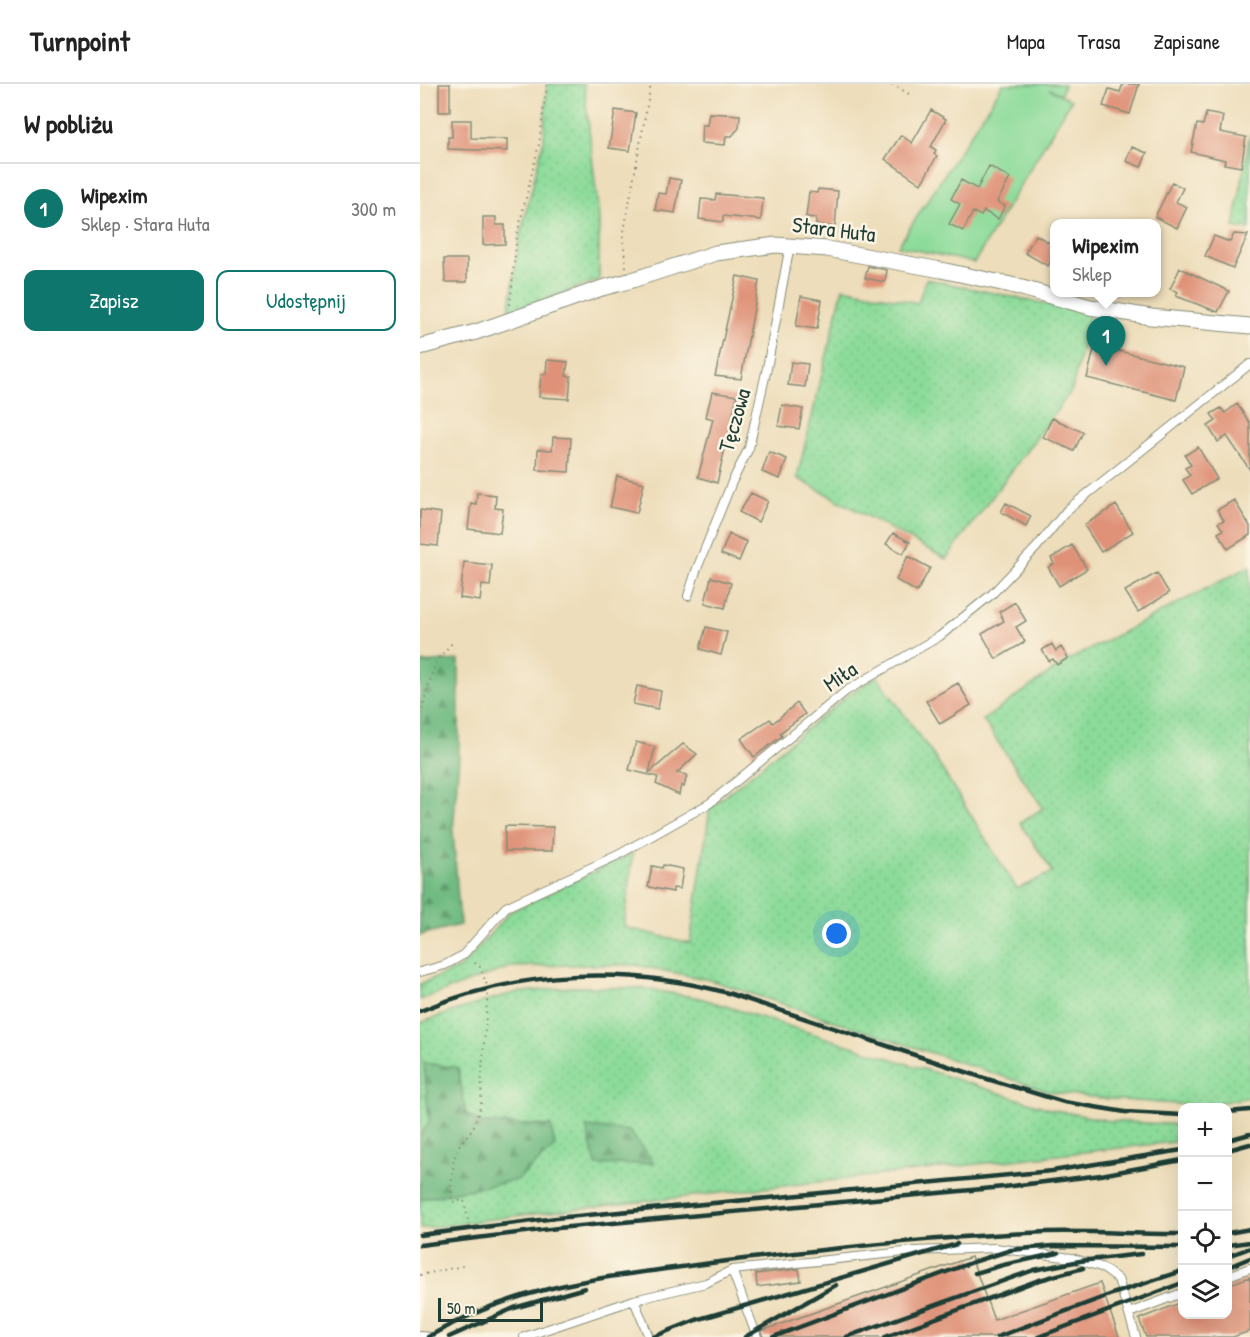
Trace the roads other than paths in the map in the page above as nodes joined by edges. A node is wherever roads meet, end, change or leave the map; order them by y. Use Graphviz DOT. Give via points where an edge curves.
graph roads {
  1 [pos="790,245"];
  2 [pos="1050,296"];
  3 [pos="1054,297"];
  4 [pos="1250,326"];
  5 [pos="420,347"];
  6 [pos="1250,364"];
  7 [pos="688,596"];
  8 [pos="420,972"];
  9 [pos="1250,1268"];
  10 [pos="732,1270"];
  11 [pos="1232,1274"];
  12 [pos="1178,1295"];
  13 [pos="634,1300"];
  14 [pos="1129,1313"];
  15 [pos="420,1336"];
  16 [pos="430,1337"];
  17 [pos="524,1337"];
  18 [pos="649,1337"];
  19 [pos="757,1337"];
  20 [pos="1136,1337"];
  1 -- 2 [label="street, Stara Huta" via="941,270"];
  1 -- 5 [label="street, Stara Huta" via="716,253"];
  1 -- 7 [label="lane, Tęczowa" via="749,448"];
  3 -- 4 [label="street, Stara Huta" via="1151,317"];
  6 -- 8 [label="lane, Miła" via="1067,510 992,594 940,636 846,692 710,803 618,855 506,907 463,955 446,965"];
  9 -- 11 [label="lane"];
  10 -- 13 [label="lane" via="706,1283"];
  10 -- 14 [label="lane" via="914,1251 995,1248 1072,1258 1101,1267 1118,1280"];
  10 -- 19 [label="lane"];
  12 -- 14 [label="lane"];
  13 -- 17 [label="lane"];
  13 -- 18 [label="lane"];
  14 -- 20 [label="lane"];
  15 -- 16 [label="lane"];
}
